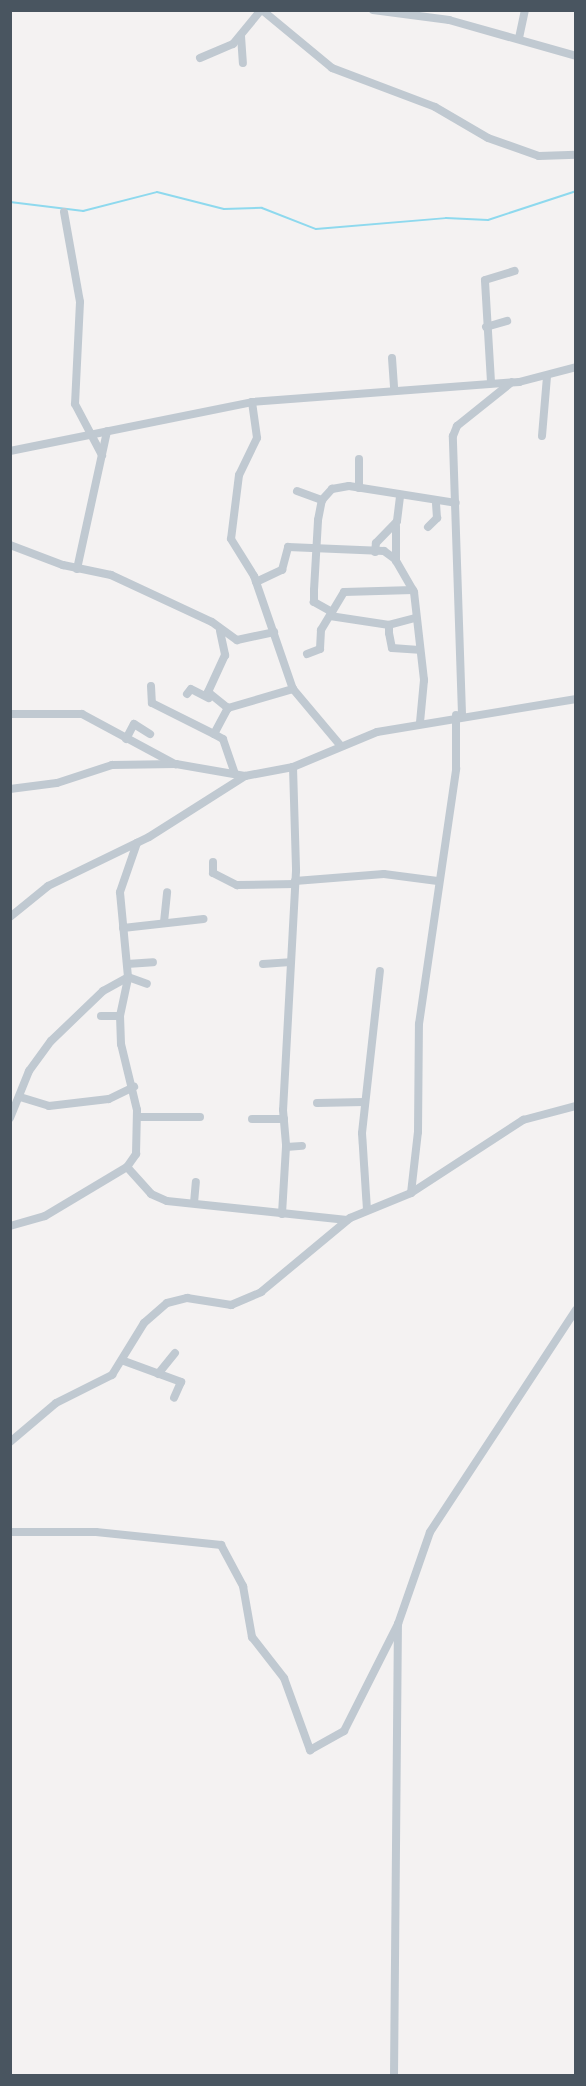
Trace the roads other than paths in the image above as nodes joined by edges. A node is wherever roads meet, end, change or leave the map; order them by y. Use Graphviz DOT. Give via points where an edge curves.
graph roads {
  1 [pos="262,10"];
  2 [pos="373,10"];
  3 [pos="525,10"];
  4 [pos="241,36"];
  5 [pos="519,38"];
  6 [pos="576,56"];
  7 [pos="200,58"];
  8 [pos="243,63"];
  9 [pos="576,155"];
  10 [pos="64,212"];
  11 [pos="515,271"];
  12 [pos="507,321"];
  13 [pos="486,327"];
  14 [pos="392,358"];
  15 [pos="576,367"];
  16 [pos="547,376"];
  17 [pos="490,382"];
  18 [pos="512,382"];
  19 [pos="394,389"];
  20 [pos="252,402"];
  21 [pos="107,431"];
  22 [pos="87,435"];
  23 [pos="542,436"];
  24 [pos="10,451"];
  25 [pos="102,455"];
  26 [pos="359,459"];
  27 [pos="359,488"];
  28 [pos="297,491"];
  29 [pos="400,496"];
  30 [pos="322,500"];
  31 [pos="456,503"];
  32 [pos="436,504"];
  33 [pos="397,521"];
  34 [pos="428,527"];
  35 [pos="10,545"];
  36 [pos="316,548"];
  37 [pos="375,552"];
  38 [pos="396,561"];
  39 [pos="77,569"];
  40 [pos="256,582"];
  41 [pos="413,590"];
  42 [pos="331,614"];
  43 [pos="416,618"];
  44 [pos="389,625"];
  45 [pos="220,631"];
  46 [pos="274,632"];
  47 [pos="419,650"];
  48 [pos="307,654"];
  49 [pos="151,686"];
  50 [pos="292,689"];
  51 [pos="187,694"];
  52 [pos="209,698"];
  53 [pos="576,699"];
  54 [pos="228,708"];
  55 [pos="10,714"];
  56 [pos="459,715"];
  57 [pos="420,722"];
  58 [pos="150,734"];
  59 [pos="214,734"];
  60 [pos="126,739"];
  61 [pos="340,745"];
  62 [pos="176,764"];
  63 [pos="293,767"];
  64 [pos="235,774"];
  65 [pos="245,776"];
  66 [pos="10,789"];
  67 [pos="137,843"];
  68 [pos="213,862"];
  69 [pos="438,881"];
  70 [pos="295,882"];
  71 [pos="167,892"];
  72 [pos="10,917"];
  73 [pos="202,920"];
  74 [pos="164,922"];
  75 [pos="123,928"];
  76 [pos="153,962"];
  77 [pos="290,962"];
  78 [pos="127,964"];
  79 [pos="263,964"];
  80 [pos="380,971"];
  81 [pos="128,977"];
  82 [pos="147,984"];
  83 [pos="101,1016"];
  84 [pos="120,1016"];
  85 [pos="134,1087"];
  86 [pos="20,1097"];
  87 [pos="364,1102"];
  88 [pos="317,1103"];
  89 [pos="576,1106"];
  90 [pos="138,1117"];
  91 [pos="200,1117"];
  92 [pos="10,1118"];
  93 [pos="252,1119"];
  94 [pos="284,1119"];
  95 [pos="302,1146"];
  96 [pos="286,1147"];
  97 [pos="128,1167"];
  98 [pos="196,1182"];
  99 [pos="411,1193"];
  100 [pos="194,1203"];
  101 [pos="367,1210"];
  102 [pos="282,1214"];
  103 [pos="347,1220"];
  104 [pos="10,1226"];
  105 [pos="576,1310"];
  106 [pos="175,1353"];
  107 [pos="124,1361"];
  108 [pos="158,1374"];
  109 [pos="174,1398"];
  110 [pos="10,1442"];
  111 [pos="10,1532"];
  112 [pos="398,1624"];
  113 [pos="394,2076"];
  1 -- 4 [label="street"];
  1 -- 9 [label="street" via="333,68 435,107 488,138 539,156"];
  2 -- 5 [label="street" via="449,20"];
  3 -- 5 [label="street"];
  4 -- 7 [label="street" via="221,52"];
  4 -- 8 [label="street"];
  5 -- 6 [label="street"];
  10 -- 22 [label="street" via="80,302 75,404"];
  11 -- 13 [label="street" via="485,280"];
  12 -- 13 [label="street"];
  13 -- 17 [label="street"];
  14 -- 19 [label="street"];
  15 -- 16 [label="street"];
  16 -- 18 [label="street"];
  16 -- 23 [label="street"];
  17 -- 18 [label="street"];
  17 -- 19 [label="street"];
  18 -- 31 [label="street" via="457,426"];
  19 -- 20 [label="street"];
  20 -- 21 [label="street"];
  20 -- 40 [label="street" via="257,438 239,475 231,525 234,547"];
  21 -- 22 [label="street"];
  21 -- 25 [label="street"];
  22 -- 24 [label="street"];
  22 -- 25 [label="street"];
  25 -- 39 [label="street"];
  26 -- 27 [label="street"];
  27 -- 29 [label="street"];
  27 -- 30 [label="street" via="332,489"];
  28 -- 30 [label="street"];
  29 -- 32 [label="street"];
  29 -- 33 [label="street"];
  30 -- 36 [label="street"];
  31 -- 32 [label="street"];
  31 -- 56 [label="street"];
  32 -- 34 [label="street" via="437,518"];
  33 -- 37 [label="street" via="376,543"];
  33 -- 38 [label="street"];
  35 -- 39 [label="street"];
  36 -- 37 [label="street"];
  36 -- 40 [label="street" via="288,547 282,570"];
  36 -- 42 [label="street" via="314,602"];
  37 -- 38 [label="street"];
  38 -- 41 [label="street"];
  39 -- 45 [label="street" via="111,575 212,622"];
  40 -- 46 [label="street"];
  41 -- 42 [label="street" via="344,592"];
  41 -- 43 [label="street"];
  42 -- 44 [label="street"];
  42 -- 48 [label="street" via="320,649"];
  43 -- 44 [label="street"];
  43 -- 47 [label="street"];
  44 -- 47 [label="street" via="392,648"];
  45 -- 46 [label="street" via="237,640"];
  45 -- 52 [label="street" via="225,655"];
  46 -- 50 [label="street"];
  47 -- 57 [label="street"];
  49 -- 59 [label="street" via="152,703"];
  50 -- 54 [label="street"];
  50 -- 61 [label="street"];
  51 -- 52 [label="street" via="191,689"];
  52 -- 54 [label="street"];
  53 -- 56 [label="street"];
  54 -- 59 [label="street"];
  55 -- 60 [label="street" via="70,711"];
  56 -- 57 [label="street"];
  56 -- 69 [label="street" via="456,769"];
  57 -- 61 [label="street"];
  58 -- 60 [label="street" via="134,724"];
  59 -- 64 [label="street" via="223,739"];
  60 -- 62 [label="street"];
  61 -- 63 [label="street"];
  62 -- 64 [label="street"];
  62 -- 66 [label="street" via="112,765 57,783"];
  63 -- 65 [label="street"];
  63 -- 70 [label="street"];
  64 -- 65 [label="street"];
  65 -- 67 [label="street"];
  67 -- 72 [label="street" via="48,886"];
  67 -- 75 [label="street" via="120,892"];
  68 -- 70 [label="street" via="213,873 237,885"];
  69 -- 70 [label="street" via="384,874"];
  69 -- 99 [label="street" via="419,1024 418,1132"];
  70 -- 77 [label="street"];
  71 -- 74 [label="street"];
  73 -- 74 [label="street"];
  74 -- 75 [label="street"];
  75 -- 78 [label="street"];
  76 -- 78 [label="street"];
  77 -- 79 [label="street"];
  77 -- 94 [label="street"];
  78 -- 81 [label="street"];
  80 -- 87 [label="street"];
  81 -- 82 [label="street"];
  81 -- 84 [label="street"];
  81 -- 86 [label="street" via="103,991 51,1041"];
  83 -- 84 [label="street"];
  84 -- 85 [label="street" via="121,1044"];
  85 -- 86 [label="street" via="110,1099 49,1106"];
  85 -- 90 [label="street"];
  86 -- 92 [label="street"];
  87 -- 88 [label="street"];
  87 -- 101 [label="street" via="362,1174"];
  89 -- 99 [label="street" via="523,1120"];
  90 -- 91 [label="street"];
  90 -- 97 [label="street" via="136,1154"];
  93 -- 94 [label="street"];
  94 -- 96 [label="street"];
  95 -- 96 [label="street"];
  96 -- 102 [label="street"];
  97 -- 100 [label="street" via="151,1194"];
  97 -- 104 [label="street" via="45,1216"];
  98 -- 100 [label="street"];
  99 -- 101 [label="street"];
  100 -- 102 [label="street"];
  101 -- 103 [label="street"];
  102 -- 103 [label="street"];
  103 -- 107 [label="street" via="243,1301 231,1305 187,1298 167,1303 144,1323"];
  105 -- 112 [label="street" via="430,1532"];
  106 -- 108 [label="street"];
  107 -- 108 [label="street"];
  107 -- 110 [label="street" via="112,1375 32,1418"];
  108 -- 109 [label="street" via="181,1382"];
  111 -- 112 [label="street" via="96,1532 214,1543 228,1550 243,1586 252,1637 284,1678 310,1750 344,1731"];
  112 -- 113 [label="street"];
}
